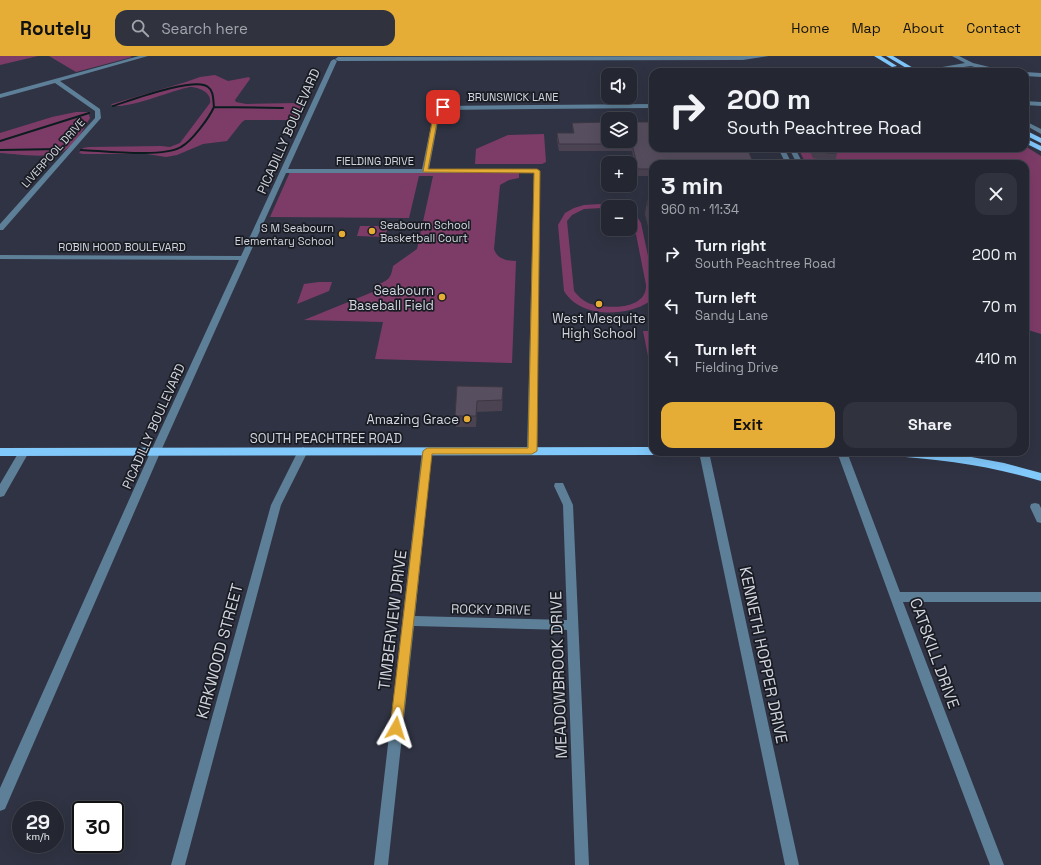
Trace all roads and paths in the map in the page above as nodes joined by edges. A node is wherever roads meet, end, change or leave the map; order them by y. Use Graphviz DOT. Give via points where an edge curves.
graph roads {
  1 [pos="145,56"];
  2 [pos="766,56"];
  3 [pos="877,56"];
  4 [pos="889,56"];
  5 [pos="955,56"];
  6 [pos="334,59"];
  7 [pos="971,64"];
  8 [pos="897,68"];
  9 [pos="910,68"];
  10 [pos="944,68"];
  11 [pos="985,68"];
  12 [pos="1029,74"];
  13 [pos="1041,75"];
  14 [pos="56,81"];
  15 [pos="0,96"];
  16 [pos="1029,103"];
  17 [pos="1041,104"];
  18 [pos="649,106"];
  19 [pos="1029,125"];
  20 [pos="1041,132"];
  21 [pos="1029,134"];
  22 [pos="1041,141"];
  23 [pos="1029,142"];
  24 [pos="1039,147"];
  25 [pos="284,171"];
  26 [pos="425,171"];
  27 [pos="0,228"];
  28 [pos="0,257"];
  29 [pos="244,258"];
  30 [pos="303,451"];
  31 [pos="427,451"];
  32 [pos="532,451"];
  33 [pos="0,452"];
  34 [pos="24,452"];
  35 [pos="649,452"];
  36 [pos="155,453"];
  37 [pos="705,456"];
  38 [pos="843,456"];
  39 [pos="954,456"];
  40 [pos="1041,477"];
  41 [pos="559,486"];
  42 [pos="0,493"];
  43 [pos="1034,507"];
  44 [pos="1041,519"];
  45 [pos="896,597"];
  46 [pos="1041,597"];
  47 [pos="409,621"];
  48 [pos="573,625"];
  49 [pos="0,804"];
  50 [pos="178,865"];
  51 [pos="381,865"];
  52 [pos="582,865"];
  53 [pos="792,865"];
  54 [pos="997,865"];
  1 -- 14 [label="street"];
  2 -- 6 [label="street"];
  3 -- 8 [label="main road"];
  4 -- 9 [label="main road"];
  5 -- 7 [label="street"];
  6 -- 25 [label="street, PICADILLY BOULEVARD"];
  7 -- 10 [label="street"];
  7 -- 11 [label="street"];
  12 -- 13 [label="street"];
  14 -- 15 [label="street"];
  14 -- 27 [label="street, LIVERPOOL DRIVE" via="98,110 98,118"];
  16 -- 17 [label="street"];
  18 -- 26 [label="street, BRUNSWICK LANE" via="440,108 436,111"];
  19 -- 20 [label="street"];
  21 -- 22 [label="main road"];
  23 -- 24 [label="main road"];
  25 -- 26 [label="street, FIELDING DRIVE"];
  25 -- 29 [label="street, PICADILLY BOULEVARD"];
  26 -- 32 [label="street, FIELDING DRIVE" via="537,171"];
  28 -- 29 [label="street, ROBIN HOOD BOULEVARD"];
  29 -- 36 [label="street, PICADILLY BOULEVARD"];
  30 -- 31 [label="main road, SOUTH PEACHTREE ROAD"];
  30 -- 36 [label="main road, SOUTH PEACHTREE ROAD"];
  30 -- 50 [label="street, KIRKWOOD STREET" via="276,504"];
  31 -- 32 [label="main road, SOUTH PEACHTREE ROAD"];
  31 -- 47 [label="street, TIMBERVIEW DRIVE"];
  32 -- 35 [label="main road, SOUTH PEACHTREE ROAD"];
  33 -- 34 [label="main road, SOUTH PEACHTREE ROAD"];
  34 -- 36 [label="main road, SOUTH PEACHTREE ROAD"];
  34 -- 42 [label="street"];
  36 -- 49 [label="street, PICADILLY BOULEVARD"];
  37 -- 53 [label="street, KENNETH HOPPER DRIVE"];
  38 -- 45 [label="street, CATSKILL DRIVE"];
  39 -- 40 [label="main road"];
  41 -- 48 [label="street, MEADOWBROOK DRIVE" via="568,505"];
  43 -- 44 [label="street"];
  45 -- 46 [label="street"];
  45 -- 54 [label="street, CATSKILL DRIVE"];
  47 -- 48 [label="street, ROCKY DRIVE"];
  47 -- 51 [label="street, TIMBERVIEW DRIVE"];
  48 -- 52 [label="street, MEADOWBROOK DRIVE"];
}
